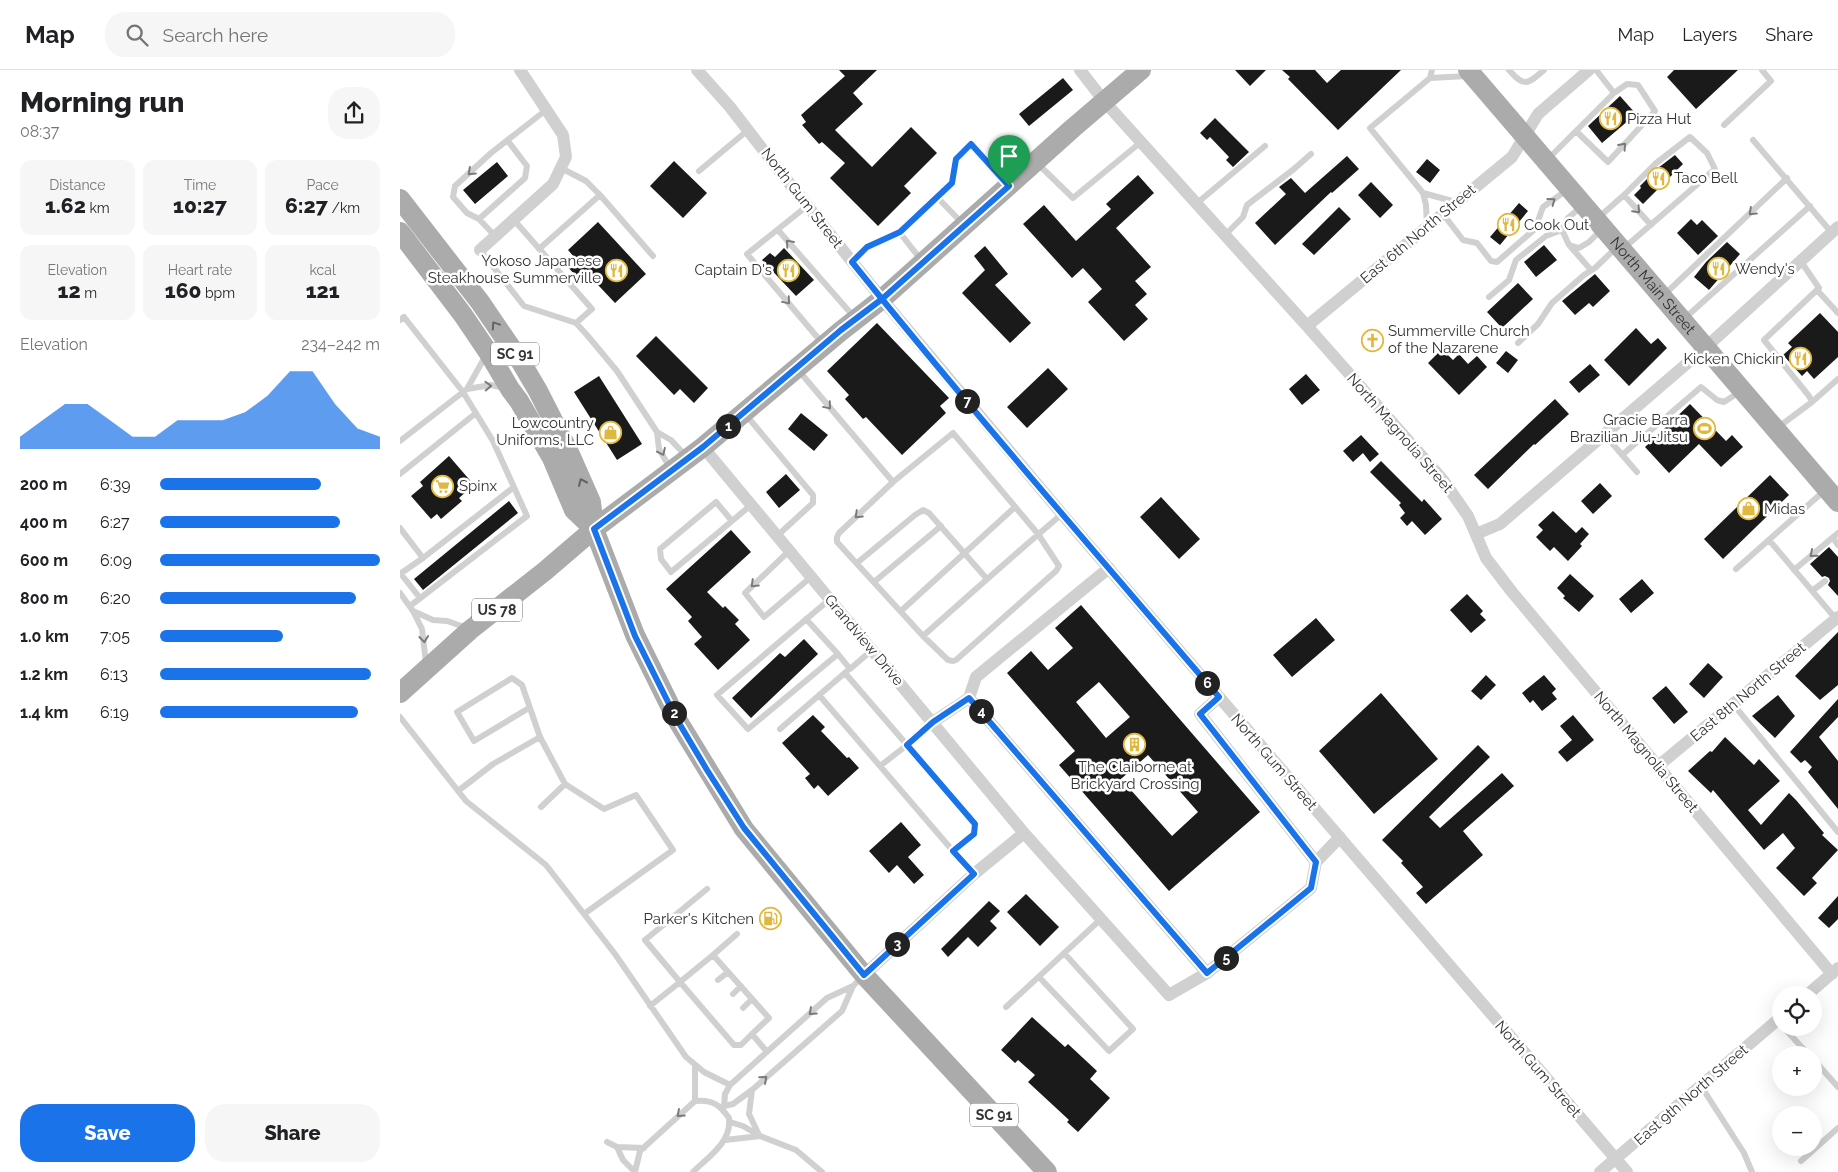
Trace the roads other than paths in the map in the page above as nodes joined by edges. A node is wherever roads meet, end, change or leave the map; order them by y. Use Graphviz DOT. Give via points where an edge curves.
graph roads {
  1 [pos="520,70"];
  2 [pos="698,70"];
  3 [pos="1080,70"];
  4 [pos="1141,70"];
  5 [pos="1432,70"];
  6 [pos="1509,70"];
  7 [pos="1544,70"];
  8 [pos="1589,70"];
  9 [pos="1596,70"];
  10 [pos="1762,70"];
  11 [pos="1470,73"];
  12 [pos="1430,78"];
  13 [pos="1614,93"];
  14 [pos="1104,102"];
  15 [pos="546,110"];
  16 [pos="1724,125"];
  17 [pos="748,130"];
  18 [pos="1576,131"];
  19 [pos="1525,137"];
  20 [pos="1753,140"];
  21 [pos="508,141"];
  22 [pos="1141,142"];
  23 [pos="1265,146"];
  24 [pos="1310,154"];
  25 [pos="1546,161"];
  26 [pos="1036,162"];
  27 [pos="561,168"];
  28 [pos="699,171"];
  29 [pos="1787,178"];
  30 [pos="1009,186"];
  31 [pos="1569,189"];
  32 [pos="1423,193"];
  33 [pos="600,195"];
  34 [pos="1624,195"];
  35 [pos="937,197"];
  36 [pos="400,199"];
  37 [pos="1456,202"];
  38 [pos="1196,204"];
  39 [pos="807,206"];
  40 [pos="1810,206"];
  41 [pos="1443,214"];
  42 [pos="1594,218"];
  43 [pos="479,219"];
  44 [pos="514,220"];
  45 [pos="1651,225"];
  46 [pos="964,226"];
  47 [pos="1427,226"];
  48 [pos="778,230"];
  49 [pos="1562,230"];
  50 [pos="1835,230"];
  51 [pos="400,232"];
  52 [pos="900,232"];
  53 [pos="1225,235"];
  54 [pos="495,236"];
  55 [pos="1569,245"];
  56 [pos="539,248"];
  57 [pos="1620,248"];
  58 [pos="480,250"];
  59 [pos="653,256"];
  60 [pos="1800,260"];
  61 [pos="852,262"];
  62 [pos="923,262"];
  63 [pos="1591,270"];
  64 [pos="1816,290"];
  65 [pos="1489,297"];
  66 [pos="1662,297"];
  67 [pos="882,299"];
  68 [pos="1838,313"];
  69 [pos="856,319"];
  70 [pos="400,320"];
  71 [pos="1682,320"];
  72 [pos="576,323"];
  73 [pos="1307,326"];
  74 [pos="1518,343"];
  75 [pos="824,344"];
  76 [pos="1705,348"];
  77 [pos="488,352"];
  78 [pos="796,368"];
  79 [pos="1838,379"];
  80 [pos="510,389"];
  81 [pos="465,390"];
  82 [pos="1742,391"];
  83 [pos="1812,402"];
  84 [pos="476,412"];
  85 [pos="744,412"];
  86 [pos="1775,429"];
  87 [pos="657,432"];
  88 [pos="1604,434"];
  89 [pos="400,441"];
  90 [pos="696,453"];
  91 [pos="1622,455"];
  92 [pos="672,471"];
  93 [pos="1637,472"];
  94 [pos="400,474"];
  95 [pos="893,482"];
  96 [pos="514,487"];
  97 [pos="1832,495"];
  98 [pos="751,505"];
  99 [pos="1015,507"];
  100 [pos="1062,514"];
  101 [pos="732,521"];
  102 [pos="941,526"];
  103 [pos="400,528"];
  104 [pos="594,529"];
  105 [pos="1038,534"];
  106 [pos="1476,534"];
  107 [pos="777,536"];
  108 [pos="1835,536"];
  109 [pos="1768,540"];
  110 [pos="1838,545"];
  111 [pos="789,550"];
  112 [pos="965,553"];
  113 [pos="424,558"];
  114 [pos="857,563"];
  115 [pos="1109,568"];
  116 [pos="1736,569"];
  117 [pos="1794,570"];
  118 [pos="400,574"];
  119 [pos="811,577"];
  120 [pos="987,579"];
  121 [pos="1825,580"];
  122 [pos="874,582"];
  123 [pos="1812,591"];
  124 [pos="400,593"];
  125 [pos="420,598"];
  126 [pos="830,599"];
  127 [pos="412,608"];
  128 [pos="901,612"];
  129 [pos="1837,618"];
  130 [pos="806,619"];
  131 [pos="470,630"];
  132 [pos="924,636"];
  133 [pos="872,650"];
  134 [pos="838,654"];
  135 [pos="427,670"];
  136 [pos="848,670"];
  137 [pos="400,693"];
  138 [pos="819,695"];
  139 [pos="1219,697"];
  140 [pos="969,698"];
  141 [pos="1733,704"];
  142 [pos="529,708"];
  143 [pos="400,717"];
  144 [pos="933,722"];
  145 [pos="780,728"];
  146 [pos="540,737"];
  147 [pos="907,745"];
  148 [pos="880,766"];
  149 [pos="1658,766"];
  150 [pos="565,784"];
  151 [pos="458,791"];
  152 [pos="541,807"];
  153 [pos="1838,832"];
  154 [pos="1024,833"];
  155 [pos="1340,838"];
  156 [pos="953,851"];
  157 [pos="1316,862"];
  158 [pos="974,874"];
  159 [pos="707,889"];
  160 [pos="584,914"];
  161 [pos="1102,919"];
  162 [pos="737,934"];
  163 [pos="1064,954"];
  164 [pos="713,955"];
  165 [pos="728,972"];
  166 [pos="1207,973"];
  167 [pos="1836,974"];
  168 [pos="1039,977"];
  169 [pos="718,980"];
  170 [pos="858,980"];
  171 [pos="680,982"];
  172 [pos="741,986"];
  173 [pos="1819,986"];
  174 [pos="732,994"];
  175 [pos="752,999"];
  176 [pos="650,1006"];
  177 [pos="1006,1007"];
  178 [pos="743,1008"];
  179 [pos="714,1011"];
  180 [pos="709,1016"];
  181 [pos="726,1022"];
  182 [pos="720,1029"];
  183 [pos="1772,1029"];
  184 [pos="752,1034"];
  185 [pos="1793,1036"];
  186 [pos="1801,1046"];
  187 [pos="767,1052"];
  188 [pos="695,1065"];
  189 [pos="1822,1069"];
  190 [pos="730,1085"];
  191 [pos="1701,1086"];
  192 [pos="1838,1087"];
  193 [pos="752,1090"];
  194 [pos="695,1101"];
  195 [pos="722,1107"];
  196 [pos="730,1122"];
  197 [pos="1838,1128"];
  198 [pos="760,1136"];
  199 [pos="725,1140"];
  200 [pos="607,1142"];
  201 [pos="617,1147"];
  202 [pos="644,1148"];
  203 [pos="1616,1159"];
  204 [pos="1801,1161"];
  205 [pos="635,1172"];
  206 [pos="693,1172"];
  207 [pos="822,1172"];
  208 [pos="1047,1172"];
  209 [pos="1600,1172"];
  210 [pos="1627,1172"];
  211 [pos="1752,1172"];
  1 -- 15 [label="street"];
  2 -- 17 [label="street, North Gum Street"];
  3 -- 14 [label="street, North Magnolia Street"];
  4 -- 14 [label="main road, US 78"];
  5 -- 12 [label="lane"];
  6 -- 7 [label="lane" via="1526,83"];
  8 -- 19 [label="street, East 6th North Street" via="1538,114"];
  9 -- 13 [label="lane"];
  10 -- 16 [label="lane" via="1771,81"];
  11 -- 12 [label="lane"];
  11 -- 19 [label="main road, North Main Street"];
  12 -- 32 [label="lane" via="1370,128"];
  13 -- 18 [label="lane"];
  18 -- 13 [label="lane, one-way" via="1608,162 1655,110 1638,85 1627,84"];
  14 -- 22 [label="street, North Magnolia Street"];
  14 -- 26 [label="main road, US 78"];
  15 -- 21 [label="lane"];
  15 -- 27 [label="street" via="564,135 566,157"];
  17 -- 28 [label="lane"];
  17 -- 39 [label="street, North Gum Street"];
  18 -- 25 [label="lane"];
  19 -- 25 [label="main road, North Main Street"];
  19 -- 37 [label="street, East 6th North Street" via="1512,157"];
  20 -- 29 [label="lane"];
  21 -- 43 [label="lane" via="527,166 525,178"];
  21 -- 43 [label="lane, one-way" via="455,186 453,197 467,213"];
  22 -- 26 [label="lane" via="1073,198"];
  22 -- 38 [label="street, North Magnolia Street"];
  23 -- 38 [label="lane"];
  24 -- 53 [label="lane" via="1247,205 1243,217"];
  25 -- 31 [label="main road, North Main Street"];
  26 -- 30 [label="main road, US 78"];
  27 -- 33 [label="lane" via="586,181"];
  27 -- 44 [label="street" via="553,184"];
  29 -- 40 [label="lane"];
  29 -- 66 [label="lane, one-way"];
  30 -- 35 [label="lane" via="971,144 956,159 952,183"];
  30 -- 46 [label="main road, US 78"];
  41 -- 31 [label="lane, one-way" via="1464,240 1477,243 1492,261 1497,262 1535,228 1544,207"];
  31 -- 42 [label="main road, North Main Street"];
  32 -- 37 [label="lane"];
  32 -- 47 [label="lane"];
  33 -- 56 [label="lane"];
  33 -- 59 [label="lane"];
  34 -- 42 [label="lane"];
  34 -- 45 [label="lane, one-way"];
  34 -- 45 [label="lane" via="1654,164 1690,137 1707,153 1716,169"];
  35 -- 46 [label="lane"];
  35 -- 52 [label="lane"];
  104 -- 36 [label="main road, SC 91, one-way" via="591,502 568,450 521,362 480,302"];
  37 -- 41 [label="street, East 6th North Street"];
  38 -- 53 [label="street, North Magnolia Street"];
  39 -- 48 [label="lane"];
  39 -- 61 [label="street, North Gum Street"];
  40 -- 50 [label="lane"];
  40 -- 71 [label="lane"];
  41 -- 47 [label="street, East 6th North Street"];
  42 -- 49 [label="lane" via="1568,218"];
  42 -- 55 [label="lane" via="1589,242 1579,248"];
  42 -- 57 [label="main road, North Main Street"];
  43 -- 54 [label="lane"];
  44 -- 54 [label="street"];
  44 -- 56 [label="lane"];
  45 -- 57 [label="lane"];
  46 -- 62 [label="main road, US 78"];
  47 -- 73 [label="street, East 6th North Street"];
  69 -- 48 [label="lane, one-way"];
  48 -- 75 [label="lane, one-way" via="747,254"];
  49 -- 55 [label="lane"];
  49 -- 65 [label="lane" via="1546,236 1516,260 1509,280"];
  50 -- 60 [label="street"];
  51 -- 77 [label="main road, SC 91"];
  52 -- 61 [label="lane" via="867,247"];
  52 -- 62 [label="lane"];
  53 -- 73 [label="street, North Magnolia Street"];
  54 -- 58 [label="street"];
  55 -- 63 [label="lane"];
  56 -- 72 [label="lane" via="592,309"];
  57 -- 63 [label="lane"];
  57 -- 66 [label="main road, North Main Street"];
  58 -- 72 [label="lane" via="524,306"];
  60 -- 64 [label="lane" via="1819,288"];
  60 -- 76 [label="street"];
  61 -- 67 [label="street, North Gum Street"];
  62 -- 67 [label="main road, US 78"];
  63 -- 74 [label="lane" via="1552,303 1538,324"];
  64 -- 68 [label="lane"];
  64 -- 83 [label="lane" via="1764,340"];
  66 -- 71 [label="main road, North Main Street"];
  67 -- 69 [label="main road, US 78"];
  67 -- 100 [label="street, North Gum Street"];
  69 -- 75 [label="main road, US 78"];
  70 -- 81 [label="lane" via="404,317"];
  71 -- 76 [label="main road, North Main Street"];
  72 -- 87 [label="lane" via="617,370"];
  73 -- 106 [label="street, North Magnolia Street" via="1443,480 1468,516"];
  75 -- 78 [label="main road, US 78"];
  76 -- 82 [label="main road, North Main Street"];
  76 -- 88 [label="street"];
  77 -- 80 [label="main road, SC 91"];
  77 -- 81 [label="lane"];
  78 -- 85 [label="main road, US 78"];
  78 -- 95 [label="lane, one-way"];
  79 -- 83 [label="lane"];
  81 -- 80 [label="lane, one-way" via="491,385"];
  80 -- 104 [label="main road, SC 91" via="552,458 574,510"];
  81 -- 84 [label="lane"];
  81 -- 89 [label="lane"];
  82 -- 86 [label="main road, North Main Street"];
  82 -- 91 [label="lane" via="1724,402 1716,400 1701,387"];
  83 -- 86 [label="lane"];
  84 -- 94 [label="lane"];
  84 -- 96 [label="lane"];
  85 -- 90 [label="main road, US 78"];
  85 -- 107 [label="lane" via="813,496 813,502"];
  86 -- 97 [label="main road, North Main Street"];
  87 -- 90 [label="lane"];
  87 -- 92 [label="lane, one-way" via="658,449"];
  88 -- 91 [label="lane"];
  88 -- 106 [label="street" via="1500,524"];
  90 -- 92 [label="main road, US 78"];
  90 -- 98 [label="street, Grandview Drive"];
  91 -- 93 [label="lane"];
  92 -- 104 [label="main road, US 78"];
  95 -- 99 [label="lane" via="953,433"];
  95 -- 114 [label="lane, one-way" via="837,537 837,542"];
  96 -- 113 [label="lane"];
  96 -- 125 [label="lane" via="527,516"];
  97 -- 109 [label="lane"];
  98 -- 101 [label="lane"];
  98 -- 107 [label="street, Grandview Drive"];
  99 -- 105 [label="lane"];
  99 -- 112 [label="lane"];
  100 -- 105 [label="lane"];
  100 -- 115 [label="street, North Gum Street"];
  101 -- 101 [label="lane" via="716,502 660,549 661,559 671,572"];
  102 -- 112 [label="lane"];
  102 -- 114 [label="lane" via="929,513 920,511"];
  102 -- 122 [label="lane"];
  103 -- 113 [label="lane"];
  104 -- 131 [label="main road, US 78"];
  104 -- 170 [label="main road, SC 91" via="635,636 676,718 744,828"];
  105 -- 120 [label="lane"];
  105 -- 132 [label="lane" via="1059,566 1056,572 956,660 948,660"];
  106 -- 149 [label="street, North Magnolia Street" via="1486,558 1512,592"];
  107 -- 111 [label="street, Grandview Drive"];
  108 -- 110 [label="lane"];
  108 -- 117 [label="lane, one-way"];
  109 -- 116 [label="lane"];
  109 -- 117 [label="lane"];
  111 -- 119 [label="street, Grandview Drive"];
  111 -- 119 [label="lane, one-way" via="745,593 764,617"];
  112 -- 120 [label="lane"];
  112 -- 128 [label="lane"];
  113 -- 118 [label="lane"];
  114 -- 122 [label="lane"];
  115 -- 139 [label="street, North Gum Street"];
  115 -- 140 [label="street" via="976,677"];
  117 -- 123 [label="lane"];
  118 -- 125 [label="lane"];
  119 -- 126 [label="street, Grandview Drive"];
  120 -- 132 [label="lane"];
  121 -- 123 [label="lane"];
  122 -- 128 [label="lane"];
  123 -- 129 [label="lane"];
  124 -- 127 [label="lane"];
  125 -- 127 [label="lane"];
  126 -- 130 [label="lane"];
  126 -- 133 [label="street, Grandview Drive"];
  127 -- 131 [label="lane" via="433,620"];
  127 -- 135 [label="lane, one-way" via="422,629"];
  128 -- 132 [label="lane"];
  129 -- 141 [label="street, East 8th North Street"];
  130 -- 134 [label="lane"];
  130 -- 134 [label="lane" via="717,695 748,729"];
  131 -- 135 [label="main road, US 78"];
  133 -- 136 [label="lane"];
  133 -- 144 [label="street, Grandview Drive"];
  134 -- 136 [label="lane"];
  135 -- 137 [label="main road, US 78"];
  136 -- 138 [label="lane"];
  136 -- 147 [label="lane"];
  138 -- 145 [label="lane"];
  138 -- 148 [label="lane"];
  139 -- 155 [label="street, North Gum Street"];
  139 -- 157 [label="street" via="1200,714"];
  140 -- 144 [label="street"];
  140 -- 166 [label="street"];
  141 -- 149 [label="street, East 8th North Street"];
  141 -- 153 [label="lane"];
  142 -- 142 [label="lane" via="522,685 512,678 457,712 474,741"];
  142 -- 146 [label="lane"];
  143 -- 151 [label="lane"];
  144 -- 147 [label="lane"];
  144 -- 154 [label="street, Grandview Drive"];
  146 -- 150 [label="lane"];
  146 -- 151 [label="lane" via="494,764"];
  147 -- 148 [label="lane"];
  147 -- 156 [label="lane" via="975,824 974,834"];
  148 -- 156 [label="lane"];
  149 -- 167 [label="street, North Magnolia Street"];
  150 -- 152 [label="lane"];
  150 -- 160 [label="lane" via="604,808 636,796 674,850"];
  151 -- 160 [label="lane" via="466,801 546,865"];
  154 -- 158 [label="street"];
  154 -- 161 [label="street, Grandview Drive"];
  155 -- 157 [label="street"];
  155 -- 203 [label="street, North Gum Street"];
  156 -- 158 [label="lane"];
  157 -- 166 [label="street" via="1311,888"];
  158 -- 170 [label="street"];
  159 -- 171 [label="lane" via="645,940"];
  160 -- 176 [label="lane"];
  161 -- 163 [label="lane"];
  161 -- 166 [label="street, Grandview Drive" via="1168,995"];
  162 -- 164 [label="lane"];
  163 -- 168 [label="lane"];
  163 -- 168 [label="lane" via="1133,1029 1109,1051"];
  164 -- 165 [label="lane"];
  164 -- 171 [label="lane"];
  165 -- 169 [label="lane"];
  165 -- 172 [label="lane"];
  167 -- 173 [label="street"];
  168 -- 177 [label="lane"];
  170 -- 187 [label="lane, one-way" via="827,998"];
  193 -- 170 [label="lane, one-way" via="842,1011"];
  170 -- 208 [label="main road, SC 91"];
  171 -- 176 [label="lane"];
  171 -- 180 [label="lane" via="697,997"];
  172 -- 174 [label="lane"];
  172 -- 175 [label="lane"];
  175 -- 178 [label="lane"];
  175 -- 184 [label="lane" via="769,1018"];
  176 -- 188 [label="lane"];
  179 -- 180 [label="lane"];
  180 -- 182 [label="lane"];
  181 -- 182 [label="lane"];
  182 -- 184 [label="lane" via="734,1045 741,1045"];
  183 -- 191 [label="street, East 9th North Street"];
  184 -- 187 [label="lane"];
  185 -- 186 [label="lane"];
  187 -- 190 [label="lane"];
  188 -- 190 [label="lane"];
  188 -- 194 [label="lane"];
  189 -- 192 [label="lane"];
  190 -- 195 [label="lane"];
  191 -- 203 [label="street, East 9th North Street"];
  191 -- 211 [label="lane" via="1744,1153"];
  193 -- 195 [label="lane" via="734,1104"];
  193 -- 198 [label="lane" via="749,1114"];
  194 -- 195 [label="lane" via="714,1102"];
  194 -- 202 [label="lane, one-way"];
  195 -- 196 [label="lane"];
  196 -- 198 [label="lane"];
  196 -- 199 [label="lane"];
  197 -- 204 [label="lane"];
  198 -- 199 [label="lane"];
  198 -- 207 [label="lane" via="796,1150"];
  199 -- 206 [label="lane"];
  200 -- 201 [label="lane"];
  201 -- 202 [label="lane"];
  201 -- 205 [label="lane" via="623,1160"];
  202 -- 205 [label="lane" via="640,1151"];
  203 -- 209 [label="street, East 9th North Street"];
  203 -- 210 [label="street, North Gum Street"];
}
